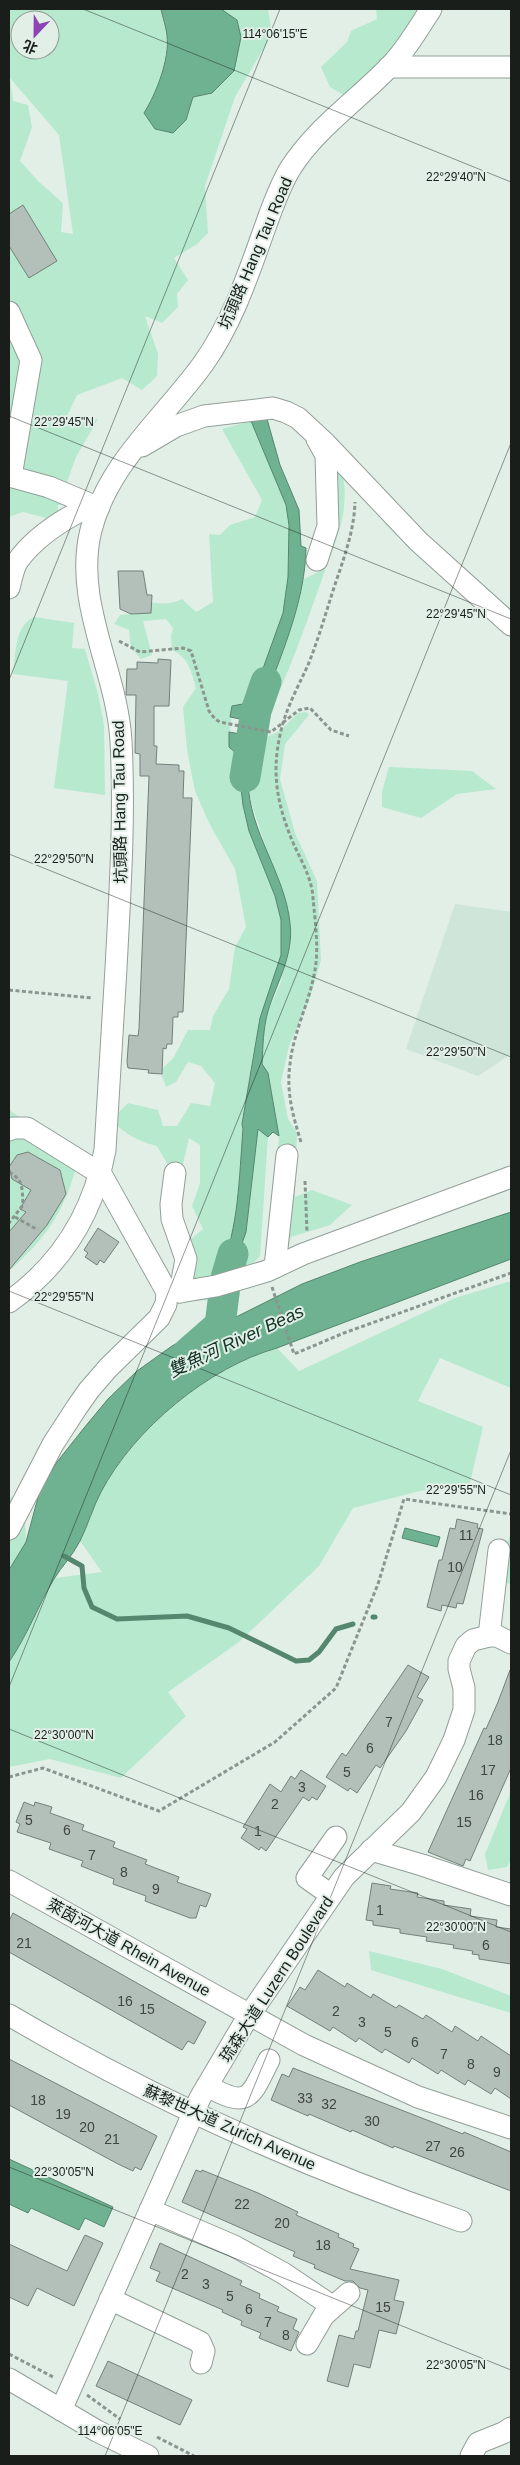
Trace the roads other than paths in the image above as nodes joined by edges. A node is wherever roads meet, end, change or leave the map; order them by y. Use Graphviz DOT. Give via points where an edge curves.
graph roads {
  1 [pos="431,9"];
  2 [pos="389,67"];
  3 [pos="511,67"];
  4 [pos="9,312"];
  5 [pos="314,433"];
  6 [pos="133,451"];
  7 [pos="10,476"];
  8 [pos="96,506"];
  9 [pos="317,560"];
  10 [pos="9,588"];
  11 [pos="511,625"];
  12 [pos="9,1130"];
  13 [pos="295,1153"];
  14 [pos="100,1174"];
  15 [pos="175,1174"];
  16 [pos="511,1177"];
  17 [pos="273,1273"];
  18 [pos="173,1291"];
  19 [pos="9,1302"];
  20 [pos="9,1529"];
  21 [pos="499,1550"];
  22 [pos="488,1636"];
  23 [pos="511,1643"];
  24 [pos="336,1837"];
  25 [pos="371,1850"];
  26 [pos="9,1881"];
  27 [pos="331,1895"];
  28 [pos="511,1895"];
  29 [pos="9,2014"];
  30 [pos="249,2015"];
  31 [pos="270,2060"];
  32 [pos="207,2086"];
  33 [pos="194,2113"];
  34 [pos="511,2128"];
  35 [pos="150,2210"];
  36 [pos="461,2221"];
  37 [pos="350,2293"];
  38 [pos="110,2300"];
  39 [pos="332,2306"];
  40 [pos="307,2344"];
  41 [pos="201,2363"];
  42 [pos="9,2379"];
  43 [pos="61,2410"];
  44 [pos="511,2428"];
  45 [pos="148,2456"];
  46 [pos="471,2456"];
  1 -- 2 [label="street, 坑頭路 Hang Tau Road"];
  2 -- 3 [label="street"];
  2 -- 6 [label="street, 坑頭路 Hang Tau Road" via="313,138 290,169 276,197 242,290 215,345 195,375"];
  4 -- 7 [label="street" via="31,360"];
  5 -- 6 [label="street" via="298,418 273,408 204,416 176,426"];
  5 -- 9 [label="street" via="326,455 328,476 328,526"];
  5 -- 11 [label="street" via="418,541"];
  6 -- 8 [label="street, 坑頭路 Hang Tau Road"];
  7 -- 8 [label="street" via="50,487"];
  8 -- 10 [label="street" via="73,515 43,535 17,563"];
  8 -- 14 [label="street, 坑頭路 Hang Tau Road" via="88,578 94,622 108,665 118,714 123,852 106,1143"];
  12 -- 14 [label="street" via="26,1128"];
  13 -- 17 [label="street"];
  14 -- 18 [label="street"];
  14 -- 19 [label="street, 坑頭路 Hang Tau Road" via="86,1214 72,1237 42,1273"];
  15 -- 18 [label="street" via="172,1219 186,1259"];
  16 -- 17 [label="street" via="303,1254"];
  17 -- 18 [label="street" via="216,1286"];
  18 -- 20 [label="street" via="159,1318 108,1368 77,1407 53,1444"];
  21 -- 22 [label="street"];
  22 -- 23 [label="street" via="497,1636"];
  22 -- 25 [label="street, 琉森大道 Luzern Boulevard" via="473,1640 462,1652 459,1669 464,1688 464,1710 436,1777 411,1812"];
  24 -- 27 [label="street" via="307,1878"];
  25 -- 27 [label="street, 琉森大道 Luzern Boulevard"];
  25 -- 28 [label="street"];
  26 -- 30 [label="street, 萊茵河大道 Rhein Avenue"];
  27 -- 30 [label="street, 琉森大道 Luzern Boulevard"];
  29 -- 33 [label="street, 蘇黎世大道 Zurich Avenue" via="83,2057"];
  30 -- 32 [label="street, 琉森大道 Luzern Boulevard"];
  30 -- 34 [label="street, 萊茵河大道 Rhein Avenue" via="360,2072 418,2097"];
  31 -- 32 [label="street" via="249,2096 238,2100"];
  32 -- 33 [label="street, 琉森大道 Luzern Boulevard"];
  33 -- 35 [label="street, 琉森大道 Luzern Boulevard"];
  33 -- 36 [label="street, 蘇黎世大道 Zurich Avenue" via="317,2167"];
  35 -- 38 [label="street, 琉森大道 Luzern Boulevard"];
  35 -- 39 [label="street" via="234,2246"];
  37 -- 39 [label="street"];
  38 -- 41 [label="street" via="200,2342 204,2351"];
  38 -- 43 [label="street, 琉森大道 Luzern Boulevard"];
  39 -- 40 [label="street"];
  42 -- 43 [label="street"];
  43 -- 45 [label="street"];
  44 -- 46 [label="street" via="504,2434 478,2443"];
}
